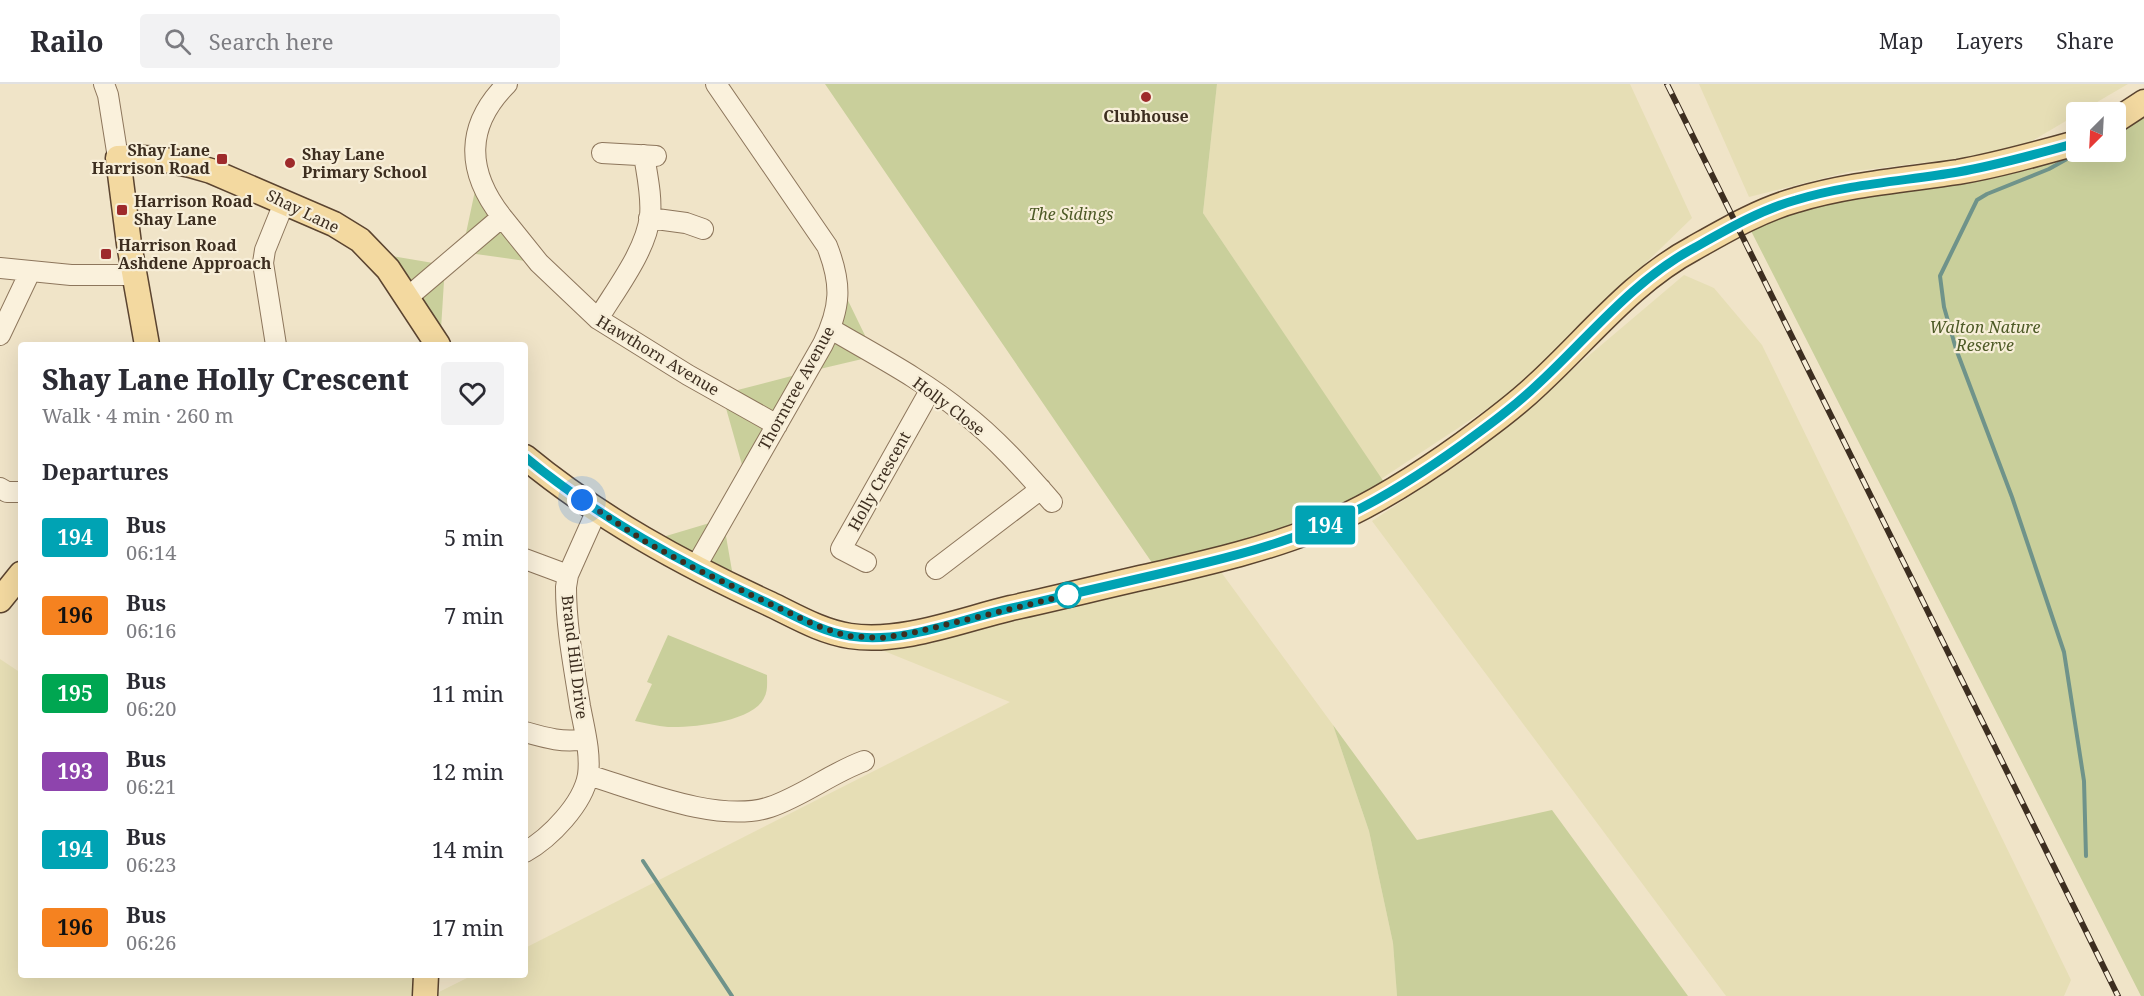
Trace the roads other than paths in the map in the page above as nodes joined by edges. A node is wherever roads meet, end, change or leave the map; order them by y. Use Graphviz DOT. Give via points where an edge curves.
graph roads {
  1 [pos="104,84"];
  2 [pos="507,84"];
  3 [pos="716,84"];
  4 [pos="2144,102"];
  5 [pos="2126,113"];
  6 [pos="2066,146"];
  7 [pos="602,153"];
  8 [pos="118,158"];
  9 [pos="284,203"];
  10 [pos="502,217"];
  11 [pos="649,218"];
  12 [pos="703,229"];
  13 [pos="0,268"];
  14 [pos="30,272"];
  15 [pos="134,275"];
  16 [pos="408,297"];
  17 [pos="598,320"];
  18 [pos="831,329"];
  19 [pos="0,335"];
  20 [pos="146,342"];
  21 [pos="276,342"];
  22 [pos="436,342"];
  23 [pos="931,389"];
  24 [pos="777,425"];
  25 [pos="528,459"];
  26 [pos="0,488"];
  27 [pos="18,492"];
  28 [pos="597,510"];
  29 [pos="942,557"];
  30 [pos="528,560"];
  31 [pos="866,562"];
  32 [pos="694,568"];
  33 [pos="568,575"];
  34 [pos="18,578"];
  35 [pos="0,599"];
  36 [pos="528,733"];
  37 [pos="586,739"];
  38 [pos="851,760"];
  39 [pos="588,776"];
  40 [pos="528,850"];
  41 [pos="426,978"];
  42 [pos="424,996"];
  1 -- 8 [label="street"];
  2 -- 10 [label="street" via="487,106 475,142 485,190"];
  3 -- 18 [label="street, Thorntree Avenue" via="827,246 839,296"];
  4 -- 5 [label="main road"];
  6 -- 32 [label="main road" via="1961,171 1848,187 1793,201 1753,217 1688,251 1641,283 1538,384 1461,446 1355,511 1293,538 1213,561 881,638 847,636 815,625"];
  7 -- 11 [label="street" via="651,155"];
  8 -- 9 [label="main road, Shay Lane" via="144,157 190,165 231,178"];
  8 -- 15 [label="main road"];
  9 -- 16 [label="main road, Shay Lane" via="334,224 360,240"];
  9 -- 21 [label="street" via="263,263"];
  10 -- 16 [label="street"];
  10 -- 17 [label="street, Hawthorn Avenue" via="539,263"];
  11 -- 12 [label="street"];
  11 -- 17 [label="street" via="638,253"];
  13 -- 14 [label="street"];
  14 -- 15 [label="street"];
  14 -- 19 [label="street"];
  15 -- 20 [label="main road"];
  16 -- 22 [label="main road, Shay Lane"];
  17 -- 24 [label="street, Hawthorn Avenue"];
  18 -- 23 [label="street, Holly Close"];
  18 -- 24 [label="street, Thorntree Avenue"];
  23 -- 29 [label="street, Holly Close" via="1003,448 1047,496"];
  23 -- 31 [label="street, Holly Crescent" via="841,549"];
  24 -- 32 [label="street, Thorntree Avenue"];
  25 -- 28 [label="main road"];
  26 -- 27 [label="street"];
  28 -- 32 [label="main road"];
  28 -- 33 [label="street, Brand Hill Drive"];
  30 -- 33 [label="street, Brand Hill Drive"];
  33 -- 37 [label="street, Brand Hill Drive" via="566,602"];
  34 -- 35 [label="main road"];
  36 -- 37 [label="street, Brand Hill Drive" via="570,742"];
  37 -- 39 [label="street, Brand Hill Drive"];
  38 -- 39 [label="street" via="786,801 743,813 698,807"];
  39 -- 40 [label="street, Brand Hill Drive" via="565,818"];
  41 -- 42 [label="main road"];
}
